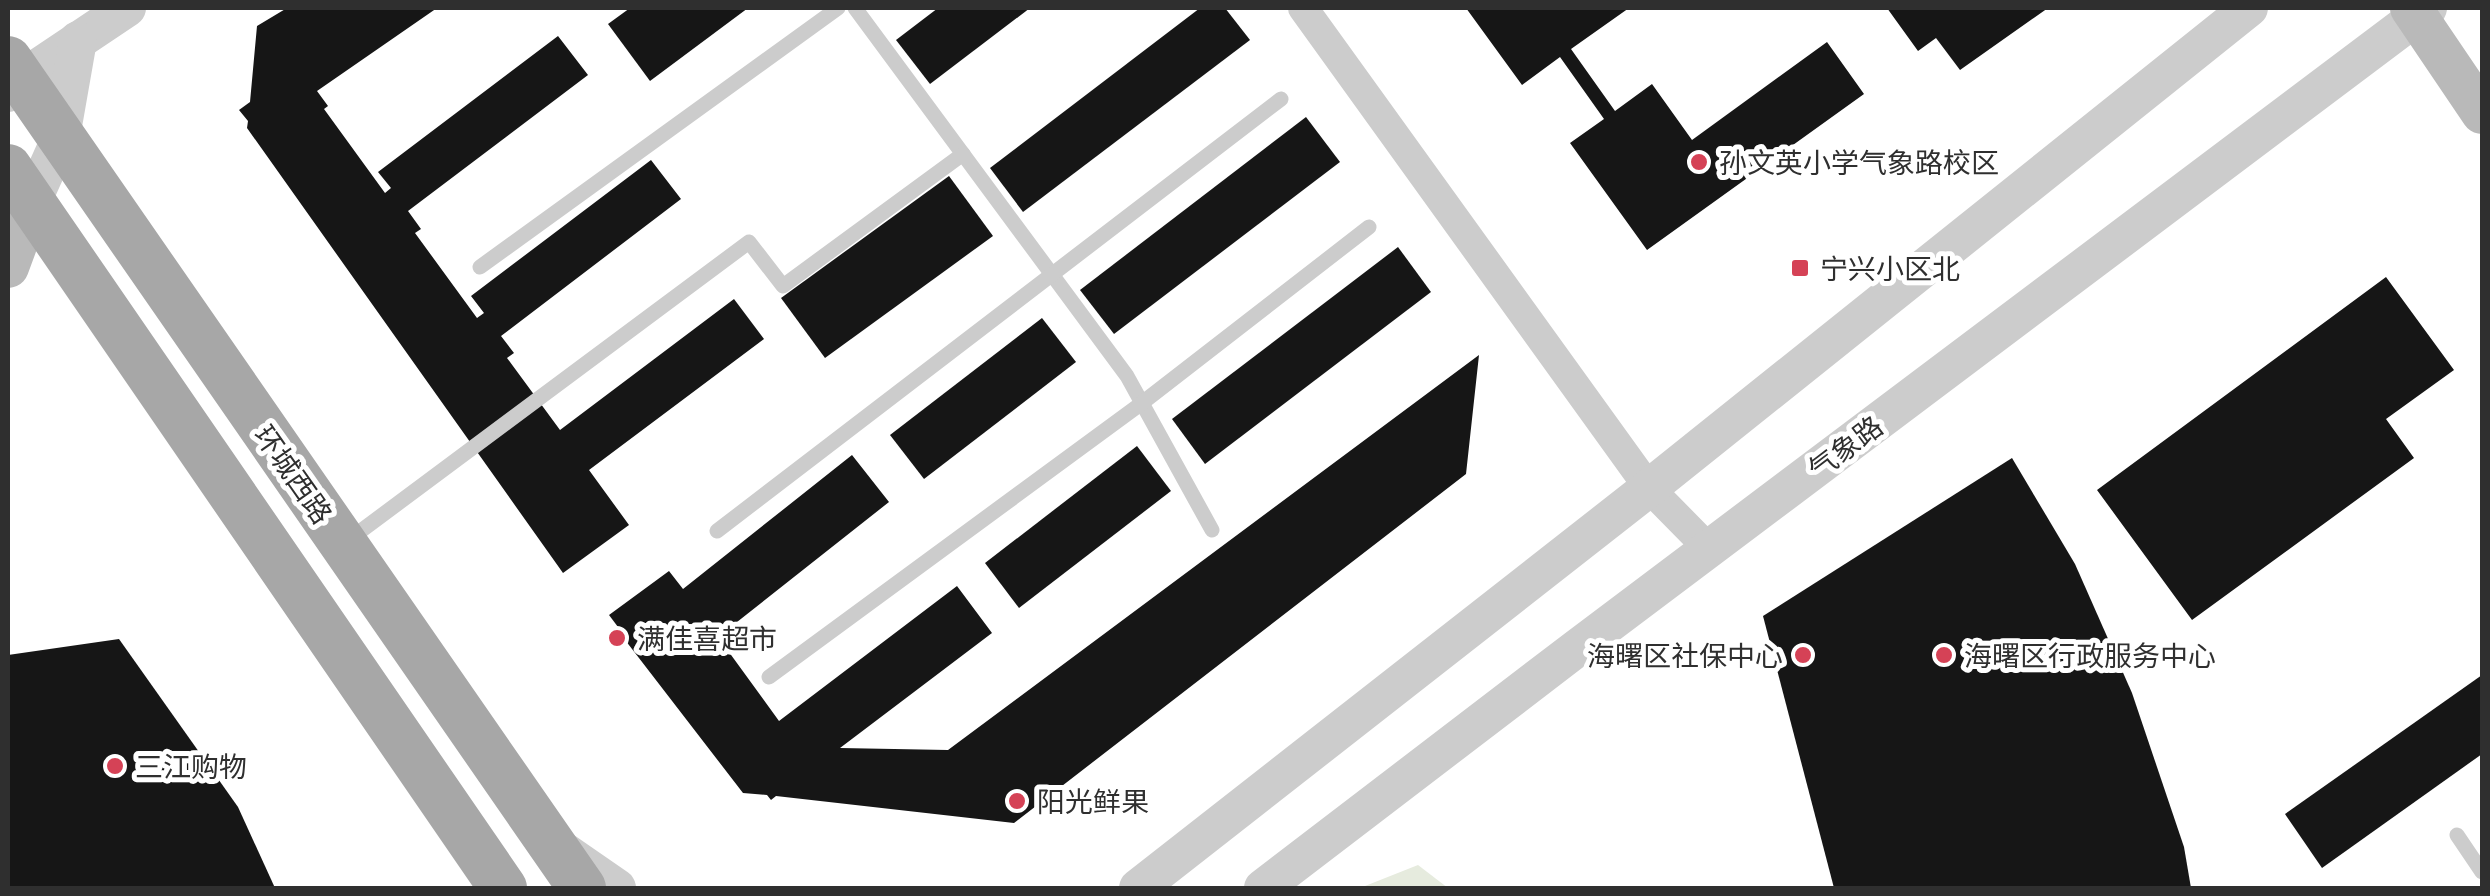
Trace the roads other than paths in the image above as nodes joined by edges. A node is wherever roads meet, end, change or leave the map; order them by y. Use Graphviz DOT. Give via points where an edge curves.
graph roads {
  1 [pos="127,8"];
  2 [pos="838,8"];
  3 [pos="855,8"];
  4 [pos="1302,8"];
  5 [pos="2249,8"];
  6 [pos="2418,10"];
  7 [pos="78,40"];
  8 [pos="12,77"];
  9 [pos="1281,99"];
  10 [pos="2482,114"];
  11 [pos="61,137"];
  12 [pos="964,154"];
  13 [pos="20,185"];
  14 [pos="1369,228"];
  15 [pos="8,267"];
  16 [pos="480,267"];
  17 [pos="1052,274"];
  18 [pos="1142,403"];
  19 [pos="1649,488"];
  20 [pos="717,530"];
  21 [pos="1212,530"];
  22 [pos="343,544"];
  23 [pos="1709,549"];
  24 [pos="769,677"];
  25 [pos="2457,835"];
  26 [pos="548,839"];
  27 [pos="1300,860"];
  28 [pos="2482,872"];
  29 [pos="504,888"];
  30 [pos="582,888"];
  31 [pos="617,888"];
  32 [pos="1138,888"];
  33 [pos="1263,888"];
  34 [pos="1275,888"];
  1 -- 7 [label="street"];
  2 -- 16 [label="lane"];
  3 -- 12 [label="lane"];
  4 -- 19 [label="street"];
  5 -- 19 [label="street"];
  6 -- 10 [label="main road"];
  6 -- 23 [label="street, 气象路"];
  7 -- 8 [label="street"];
  7 -- 11 [label="street"];
  8 -- 11 [label="main road, 环城西路"];
  9 -- 17 [label="lane"];
  11 -- 13 [label="street"];
  11 -- 22 [label="main road, 环城西路"];
  12 -- 17 [label="lane"];
  12 -- 22 [label="lane" via="783,286 749,242"];
  13 -- 15 [label="main road"];
  13 -- 29 [label="main road"];
  14 -- 18 [label="lane"];
  17 -- 18 [label="lane"];
  17 -- 20 [label="lane"];
  18 -- 21 [label="lane"];
  18 -- 24 [label="lane"];
  19 -- 23 [label="street"];
  19 -- 32 [label="street"];
  22 -- 26 [label="main road, 环城西路"];
  23 -- 27 [label="street, 气象路"];
  25 -- 28 [label="lane"];
  26 -- 30 [label="main road, 环城西路"];
  26 -- 31 [label="street"];
  27 -- 33 [label="street, 气象路"];
  27 -- 34 [label="street"];
}
